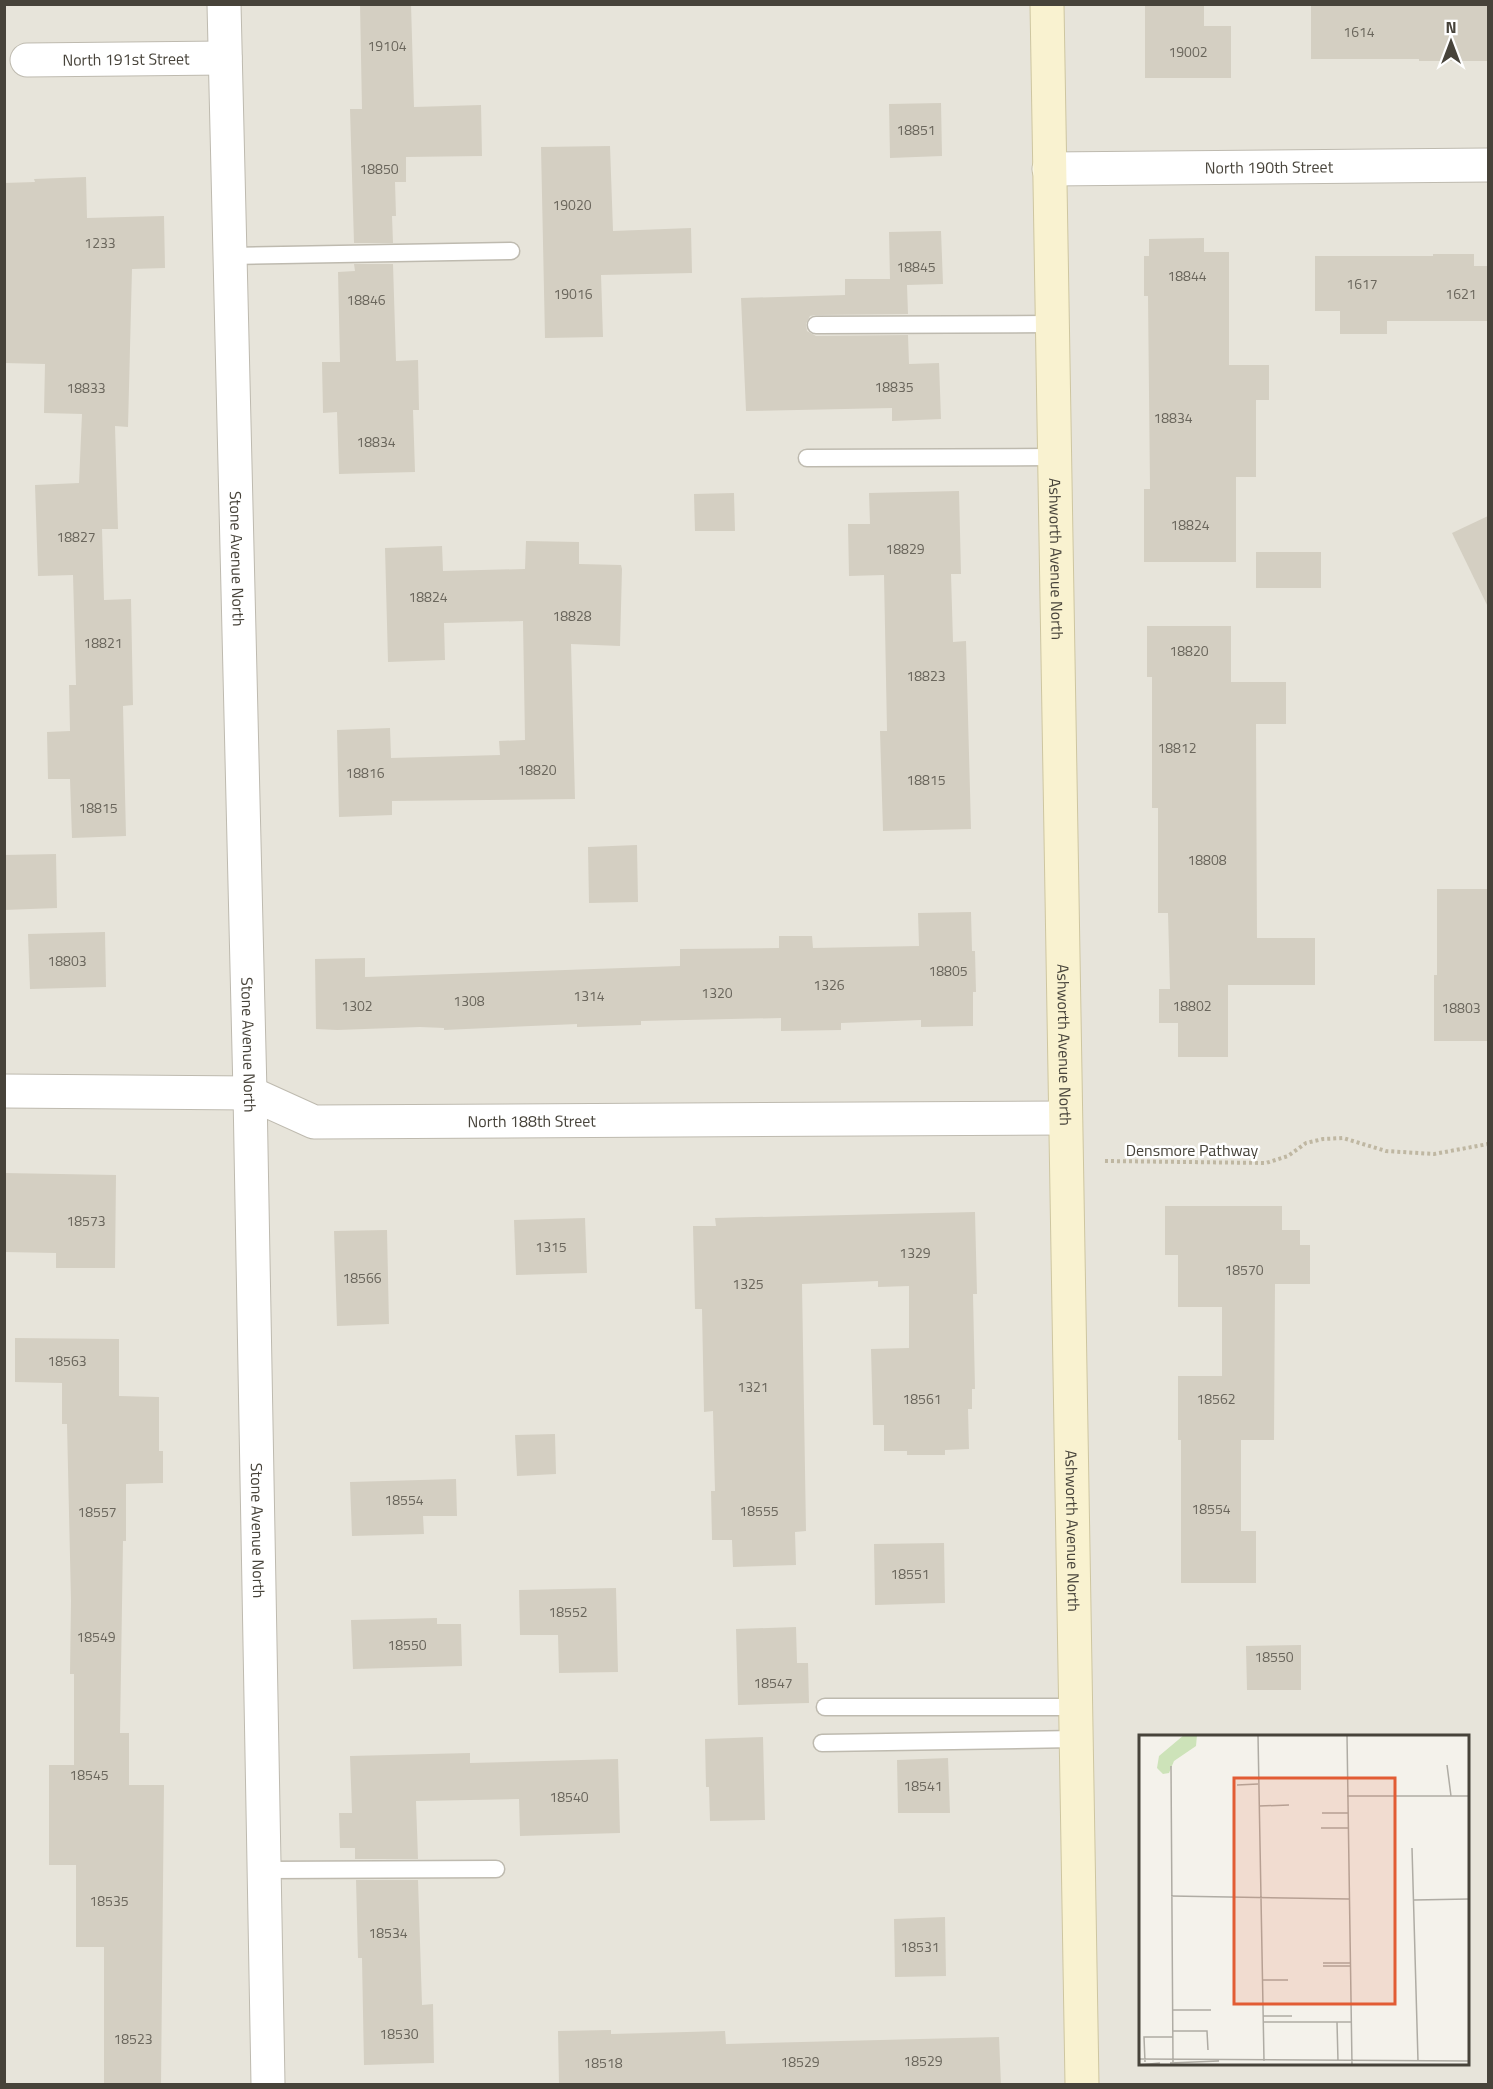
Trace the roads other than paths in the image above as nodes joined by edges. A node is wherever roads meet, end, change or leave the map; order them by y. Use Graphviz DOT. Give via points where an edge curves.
graph roads {
  1 [pos="224,4"];
  2 [pos="1047,4"];
  3 [pos="225,58"];
  4 [pos="27,60"];
  5 [pos="1488,165"];
  6 [pos="1049,169"];
  7 [pos="511,251"];
  8 [pos="230,256"];
  9 [pos="1052,324"];
  10 [pos="816,325"];
  11 [pos="1054,457"];
  12 [pos="807,458"];
  13 [pos="4,1091"];
  14 [pos="250,1093"];
  15 [pos="1065,1118"];
  16 [pos="825,1707"];
  17 [pos="1075,1707"];
  18 [pos="1076,1739"];
  19 [pos="822,1743"];
  20 [pos="496,1869"];
  21 [pos="264,1870"];
  22 [pos="268,2085"];
  23 [pos="1082,2085"];
  1 -- 3 [label="street, Stone Avenue North"];
  2 -- 6 [label="street, Ashworth Avenue North"];
  3 -- 4 [label="street, North 191st Street"];
  3 -- 8 [label="street, Stone Avenue North"];
  5 -- 6 [label="street, North 190th Street"];
  6 -- 9 [label="street, Ashworth Avenue North"];
  7 -- 8 [label="lane"];
  8 -- 14 [label="street, Stone Avenue North"];
  9 -- 10 [label="lane"];
  9 -- 11 [label="street, Ashworth Avenue North"];
  11 -- 12 [label="lane"];
  11 -- 15 [label="street, Ashworth Avenue North"];
  13 -- 14 [label="street, North 188th Street"];
  14 -- 15 [label="street, North 188th Street" via="314,1122"];
  14 -- 21 [label="street, Stone Avenue North"];
  15 -- 17 [label="street, Ashworth Avenue North"];
  16 -- 17 [label="lane"];
  17 -- 18 [label="street, Ashworth Avenue North"];
  18 -- 19 [label="lane"];
  18 -- 23 [label="street, Ashworth Avenue North"];
  20 -- 21 [label="lane"];
  21 -- 22 [label="street, Stone Avenue North"];
}
